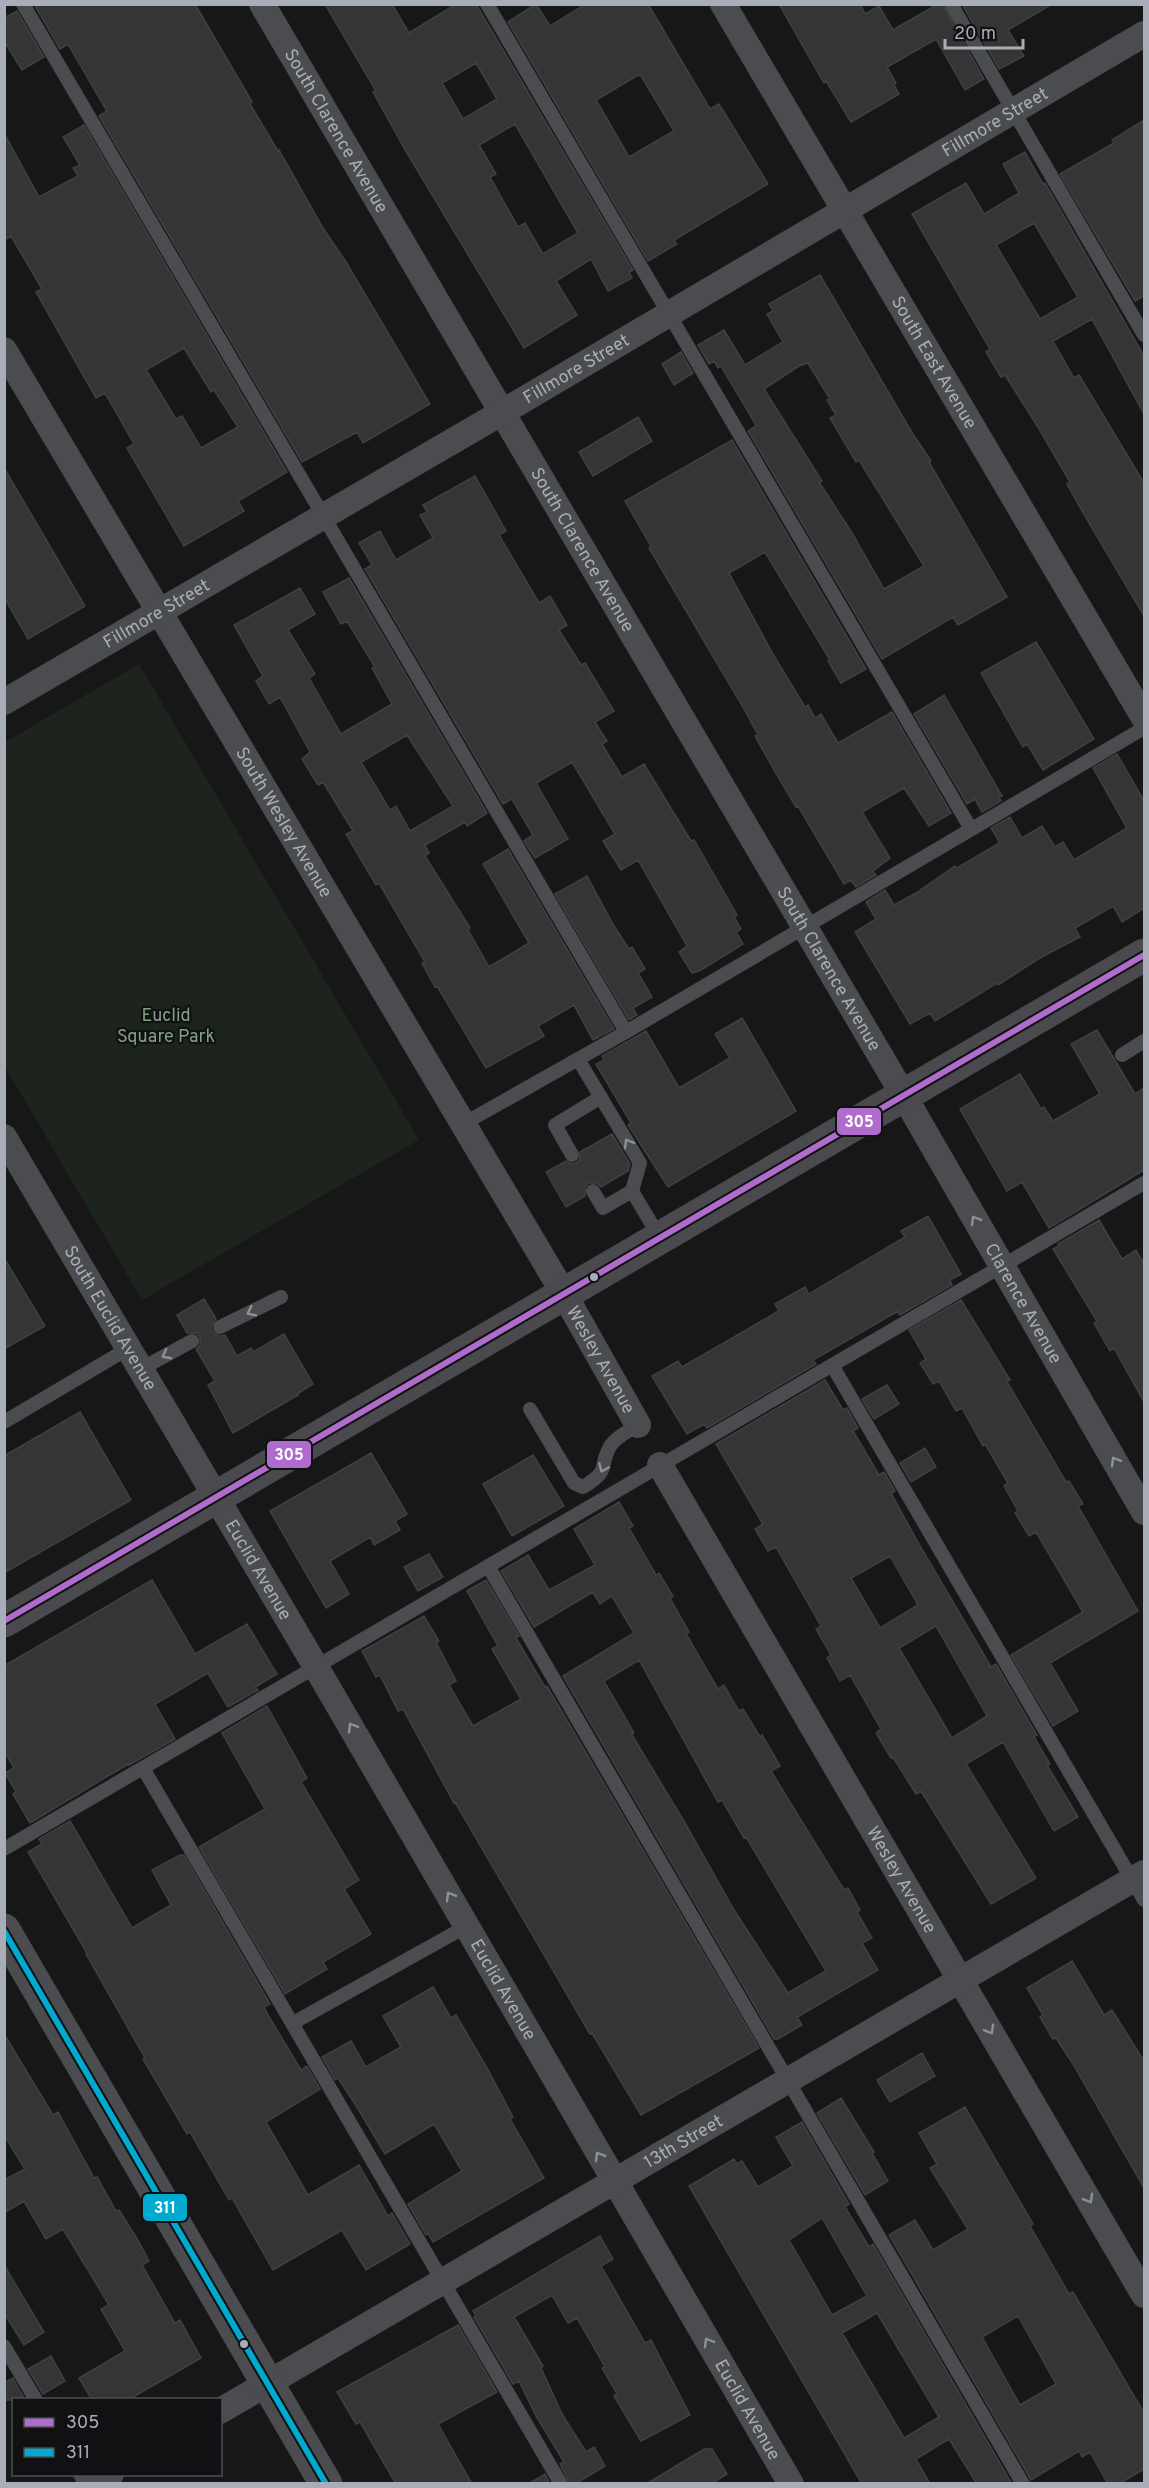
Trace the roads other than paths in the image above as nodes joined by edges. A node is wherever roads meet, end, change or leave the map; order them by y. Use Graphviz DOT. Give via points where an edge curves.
graph roads {
  1 [pos="23,4"];
  2 [pos="262,4"];
  3 [pos="487,4"];
  4 [pos="723,4"];
  5 [pos="951,4"];
  6 [pos="1144,34"];
  7 [pos="1013,110"];
  8 [pos="844,210"];
  9 [pos="669,314"];
  10 [pos="1144,335"];
  11 [pos="4,350"];
  12 [pos="501,413"];
  13 [pos="324,516"];
  14 [pos="159,612"];
  15 [pos="4,702"];
  16 [pos="1144,718"];
  17 [pos="1144,728"];
  18 [pos="971,829"];
  19 [pos="804,927"];
  20 [pos="1144,955"];
  21 [pos="626,1032"];
  22 [pos="1144,1041"];
  23 [pos="1122,1055"];
  24 [pos="578,1059"];
  25 [pos="904,1096"];
  26 [pos="601,1097"];
  27 [pos="463,1124"];
  28 [pos="4,1137"];
  29 [pos="572,1155"];
  30 [pos="1144,1183"];
  31 [pos="593,1191"];
  32 [pos="632,1191"];
  33 [pos="660,1238"];
  34 [pos="1002,1266"];
  35 [pos="564,1294"];
  36 [pos="281,1297"];
  37 [pos="220,1327"];
  38 [pos="192,1341"];
  39 [pos="135,1359"];
  40 [pos="832,1365"];
  41 [pos="530,1409"];
  42 [pos="4,1422"];
  43 [pos="638,1425"];
  44 [pos="660,1466"];
  45 [pos="216,1497"];
  46 [pos="1144,1512"];
  47 [pos="488,1566"];
  48 [pos="4,1621"];
  49 [pos="316,1667"];
  50 [pos="143,1768"];
  51 [pos="4,1849"];
  52 [pos="1140,1884"];
  53 [pos="467,1926"];
  54 [pos="4,1930"];
  55 [pos="961,1980"];
  56 [pos="293,2022"];
  57 [pos="788,2080"];
  58 [pos="614,2181"];
  59 [pos="442,2282"];
  60 [pos="1144,2295"];
  61 [pos="4,2346"];
  62 [pos="267,2384"];
  63 [pos="35,2398"];
  64 [pos="222,2410"];
  65 [pos="109,2476"];
  66 [pos="96,2484"];
  67 [pos="326,2484"];
  68 [pos="561,2484"];
  69 [pos="791,2484"];
  70 [pos="1023,2484"];
  1 -- 13 [label="lane"];
  2 -- 12 [label="street, South Clarence Avenue"];
  3 -- 9 [label="lane"];
  4 -- 8 [label="street, South East Avenue"];
  5 -- 7 [label="lane"];
  6 -- 7 [label="street, Fillmore Street"];
  7 -- 8 [label="street, Fillmore Street"];
  7 -- 10 [label="lane"];
  8 -- 9 [label="street, Fillmore Street"];
  8 -- 16 [label="street, South East Avenue"];
  9 -- 12 [label="street, Fillmore Street"];
  9 -- 18 [label="lane"];
  11 -- 14 [label="street, South Wesley Avenue"];
  12 -- 13 [label="street, Fillmore Street"];
  12 -- 19 [label="street, South Clarence Avenue"];
  13 -- 14 [label="street, Fillmore Street"];
  13 -- 21 [label="lane"];
  14 -- 15 [label="street, Fillmore Street"];
  14 -- 27 [label="street, South Wesley Avenue"];
  17 -- 18 [label="lane"];
  18 -- 19 [label="lane"];
  19 -- 21 [label="lane"];
  19 -- 25 [label="street, South Clarence Avenue"];
  20 -- 25 [label="main road"];
  21 -- 24 [label="lane"];
  22 -- 23 [label="lane"];
  24 -- 26 [label="lane"];
  24 -- 27 [label="lane"];
  25 -- 33 [label="main road"];
  34 -- 25 [label="street, Clarence Avenue, one-way"];
  26 -- 29 [label="lane" via="555,1125"];
  32 -- 26 [label="lane, one-way" via="640,1163"];
  27 -- 35 [label="street, South Wesley Avenue"];
  28 -- 39 [label="street, South Euclid Avenue"];
  30 -- 34 [label="lane"];
  31 -- 32 [label="lane" via="603,1209"];
  32 -- 33 [label="lane"];
  33 -- 35 [label="main road"];
  34 -- 40 [label="lane"];
  46 -- 34 [label="street, Clarence Avenue, one-way"];
  35 -- 43 [label="street, Wesley Avenue"];
  35 -- 45 [label="main road"];
  36 -- 37 [label="lane, one-way"];
  38 -- 39 [label="lane, one-way"];
  39 -- 42 [label="lane"];
  39 -- 45 [label="street, South Euclid Avenue"];
  40 -- 44 [label="lane"];
  40 -- 52 [label="lane"];
  43 -- 41 [label="lane, one-way" via="616,1439 609,1447 598,1478 583,1487 574,1484"];
  44 -- 47 [label="lane"];
  44 -- 55 [label="street, Wesley Avenue"];
  45 -- 48 [label="main road"];
  45 -- 49 [label="street, Euclid Avenue"];
  47 -- 49 [label="lane"];
  47 -- 57 [label="lane"];
  49 -- 50 [label="lane"];
  53 -- 49 [label="street, Euclid Avenue, one-way"];
  50 -- 51 [label="lane"];
  50 -- 56 [label="lane"];
  52 -- 55 [label="street, 13th Street"];
  53 -- 56 [label="lane"];
  58 -- 53 [label="street, Euclid Avenue, one-way"];
  54 -- 62 [label="street"];
  55 -- 57 [label="street, 13th Street"];
  55 -- 60 [label="street, Wesley Avenue, one-way"];
  56 -- 59 [label="lane"];
  57 -- 58 [label="street, 13th Street"];
  57 -- 70 [label="lane"];
  58 -- 59 [label="street, 13th Street"];
  69 -- 58 [label="street, Euclid Avenue, one-way"];
  59 -- 62 [label="street, 13th Street"];
  59 -- 68 [label="lane"];
  61 -- 63 [label="lane"];
  62 -- 64 [label="street, 13th Street"];
  62 -- 67 [label="street"];
  65 -- 66 [label="street"];
}
